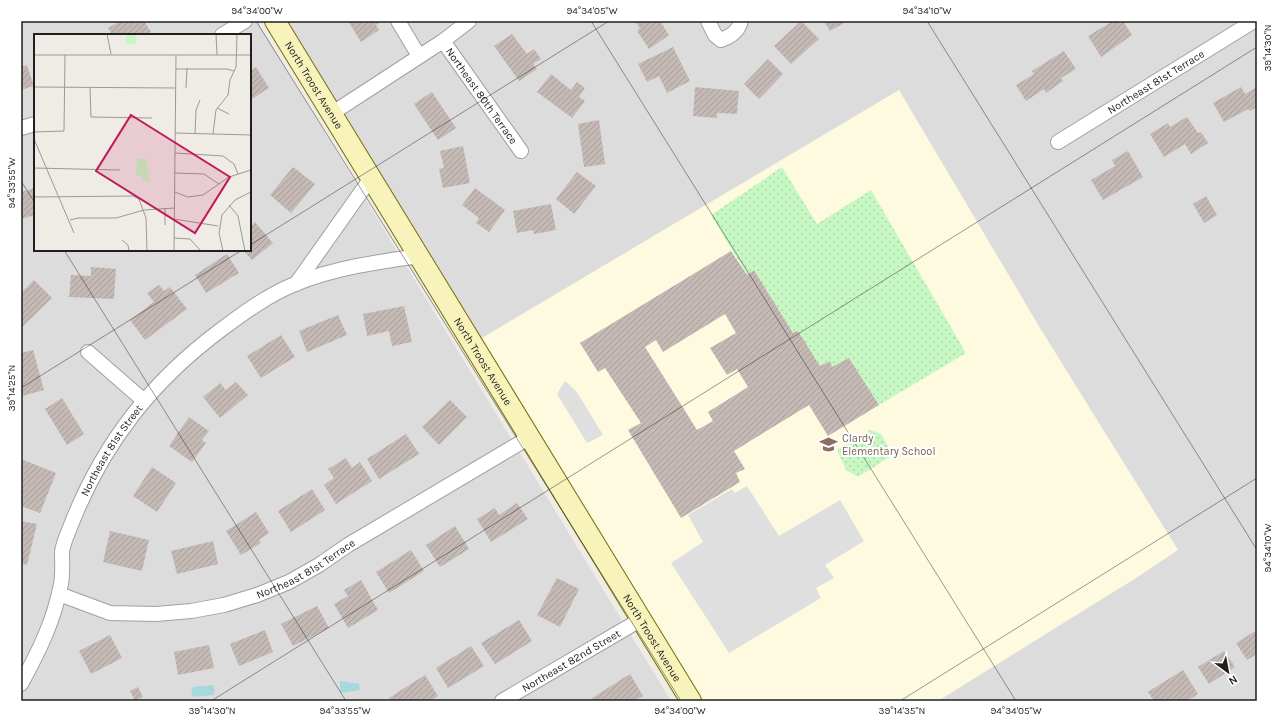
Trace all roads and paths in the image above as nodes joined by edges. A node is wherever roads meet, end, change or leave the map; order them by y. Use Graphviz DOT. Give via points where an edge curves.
graph roads {
  1 [pos="246,21"];
  2 [pos="275,21"];
  3 [pos="398,21"];
  4 [pos="469,21"];
  5 [pos="708,21"];
  6 [pos="741,21"];
  7 [pos="1254,21"];
  8 [pos="224,34"];
  9 [pos="443,41"];
  10 [pos="419,56"];
  11 [pos="331,114"];
  12 [pos="34,124"];
  13 [pos="21,128"];
  14 [pos="1058,142"];
  15 [pos="521,151"];
  16 [pos="371,178"];
  17 [pos="419,256"];
  18 [pos="296,284"];
  19 [pos="88,352"];
  20 [pos="143,400"];
  21 [pos="530,438"];
  22 [pos="59,594"];
  23 [pos="640,620"];
  24 [pos="21,684"];
  25 [pos="502,701"];
  26 [pos="691,701"];
  1 -- 8 [label="street"];
  2 -- 11 [label="street, North Troost Avenue"];
  3 -- 10 [label="street"];
  4 -- 9 [label="street, Northeast 80th Terrace"];
  5 -- 6 [label="street" via="715,35 721,40 731,36"];
  7 -- 14 [label="street, Northeast 81st Terrace"];
  9 -- 10 [label="street, Northeast 80th Terrace"];
  9 -- 15 [label="street, Northeast 80th Terrace"];
  10 -- 11 [label="street, Northeast 80th Terrace"];
  11 -- 16 [label="street, North Troost Avenue"];
  12 -- 13 [label="street"];
  16 -- 17 [label="street, North Troost Avenue"];
  16 -- 18 [label="street"];
  17 -- 18 [label="street, Northeast 81st Street" via="337,270"];
  17 -- 21 [label="street, North Troost Avenue"];
  18 -- 20 [label="street, Northeast 81st Street" via="275,293 243,313 198,346"];
  19 -- 20 [label="street"];
  20 -- 22 [label="street, Northeast 81st Street" via="117,435 81,499 62,550"];
  21 -- 22 [label="street, Northeast 81st Terrace" via="348,545 319,565 289,582 257,595 190,612 156,614 110,612"];
  21 -- 23 [label="street, North Troost Avenue"];
  22 -- 24 [label="street, Northeast 81st Street" via="51,626"];
  23 -- 25 [label="street, Northeast 82nd Street"];
  23 -- 26 [label="street, North Troost Avenue"];
}
